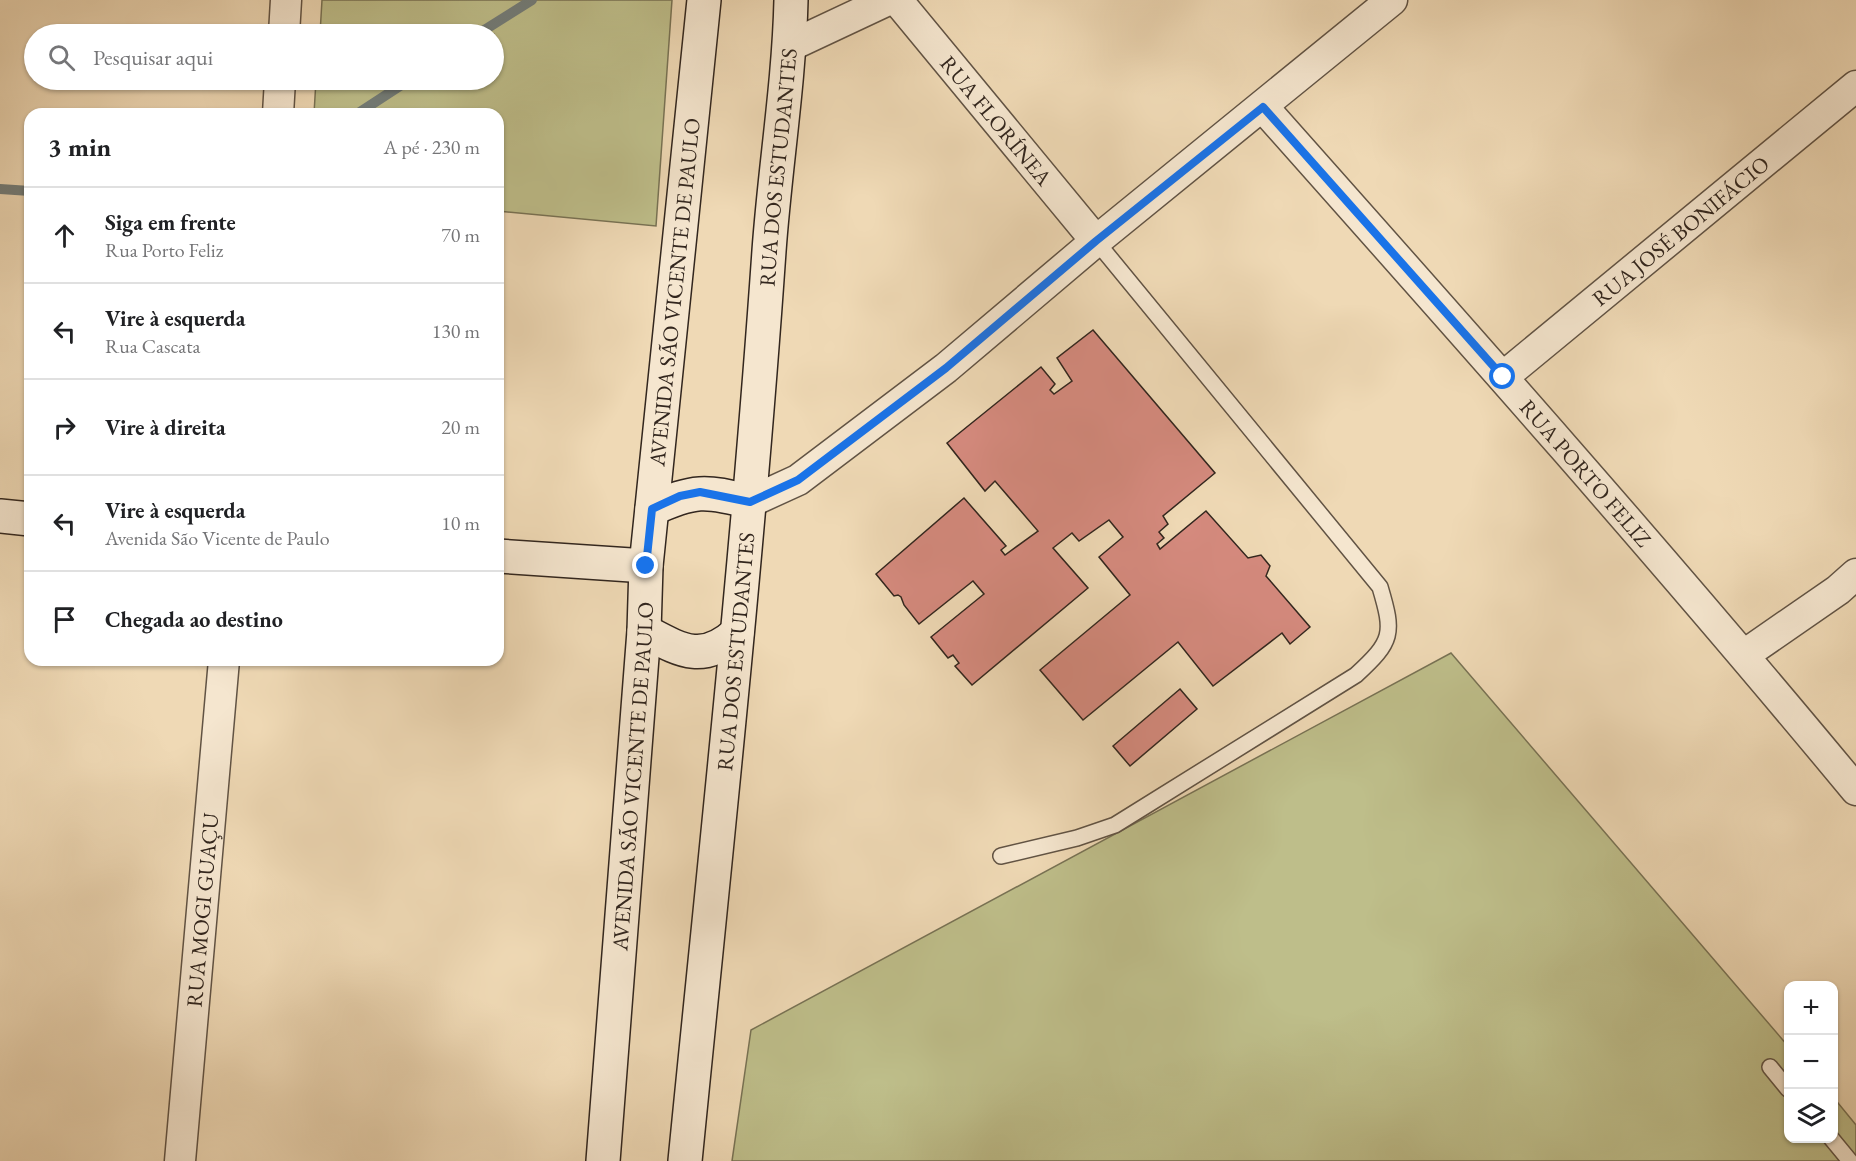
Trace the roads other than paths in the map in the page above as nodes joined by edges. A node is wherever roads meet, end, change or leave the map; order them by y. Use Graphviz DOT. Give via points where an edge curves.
graph roads {
  1 [pos="286,0"];
  2 [pos="704,0"];
  3 [pos="791,0"];
  4 [pos="888,0"];
  5 [pos="897,0"];
  6 [pos="1392,0"];
  7 [pos="285,24"];
  8 [pos="790,46"];
  9 [pos="1856,86"];
  10 [pos="279,90"];
  11 [pos="1263,107"];
  12 [pos="278,108"];
  13 [pos="1096,241"];
  14 [pos="1503,377"];
  15 [pos="750,502"];
  16 [pos="652,509"];
  17 [pos="0,516"];
  18 [pos="24,518"];
  19 [pos="504,556"];
  20 [pos="646,566"];
  21 [pos="1850,583"];
  22 [pos="644,631"];
  23 [pos="737,633"];
  24 [pos="1744,655"];
  25 [pos="223,666"];
  26 [pos="1856,790"];
  27 [pos="1001,856"];
  28 [pos="1770,1067"];
  29 [pos="1784,1084"];
  30 [pos="1835,1143"];
  31 [pos="180,1161"];
  32 [pos="603,1161"];
  33 [pos="685,1161"];
  34 [pos="1850,1161"];
  1 -- 7 [label="street"];
  2 -- 16 [label="main road, AVENIDA SÃO VICENTE DE PAULO"];
  3 -- 8 [label="main road, RUA DOS ESTUDANTES"];
  4 -- 8 [label="street"];
  5 -- 13 [label="street, RUA FLORÍNEA"];
  6 -- 11 [label="street"];
  8 -- 15 [label="main road, RUA DOS ESTUDANTES" via="771,218"];
  9 -- 14 [label="street, RUA JOSÉ BONIFÁCIO"];
  10 -- 12 [label="street"];
  11 -- 13 [label="street"];
  11 -- 14 [label="street, RUA PORTO FELIZ"];
  13 -- 15 [label="street" via="946,368 812,470"];
  13 -- 27 [label="lane" via="1380,587 1390,623 1380,653 1356,675 1115,825"];
  14 -- 24 [label="street, RUA PORTO FELIZ"];
  15 -- 16 [label="main road" via="700,492"];
  15 -- 23 [label="main road, RUA DOS ESTUDANTES"];
  16 -- 20 [label="main road, AVENIDA SÃO VICENTE DE PAULO"];
  17 -- 18 [label="main road"];
  19 -- 20 [label="main road"];
  20 -- 22 [label="main road, AVENIDA SÃO VICENTE DE PAULO"];
  21 -- 24 [label="street"];
  22 -- 23 [label="main road" via="676,648 707,652"];
  22 -- 32 [label="main road, AVENIDA SÃO VICENTE DE PAULO"];
  23 -- 33 [label="main road, RUA DOS ESTUDANTES"];
  24 -- 26 [label="street, RUA PORTO FELIZ"];
  25 -- 31 [label="street, RUA MOGI GUAÇU"];
  28 -- 29 [label="lane"];
  30 -- 34 [label="lane"];
}
